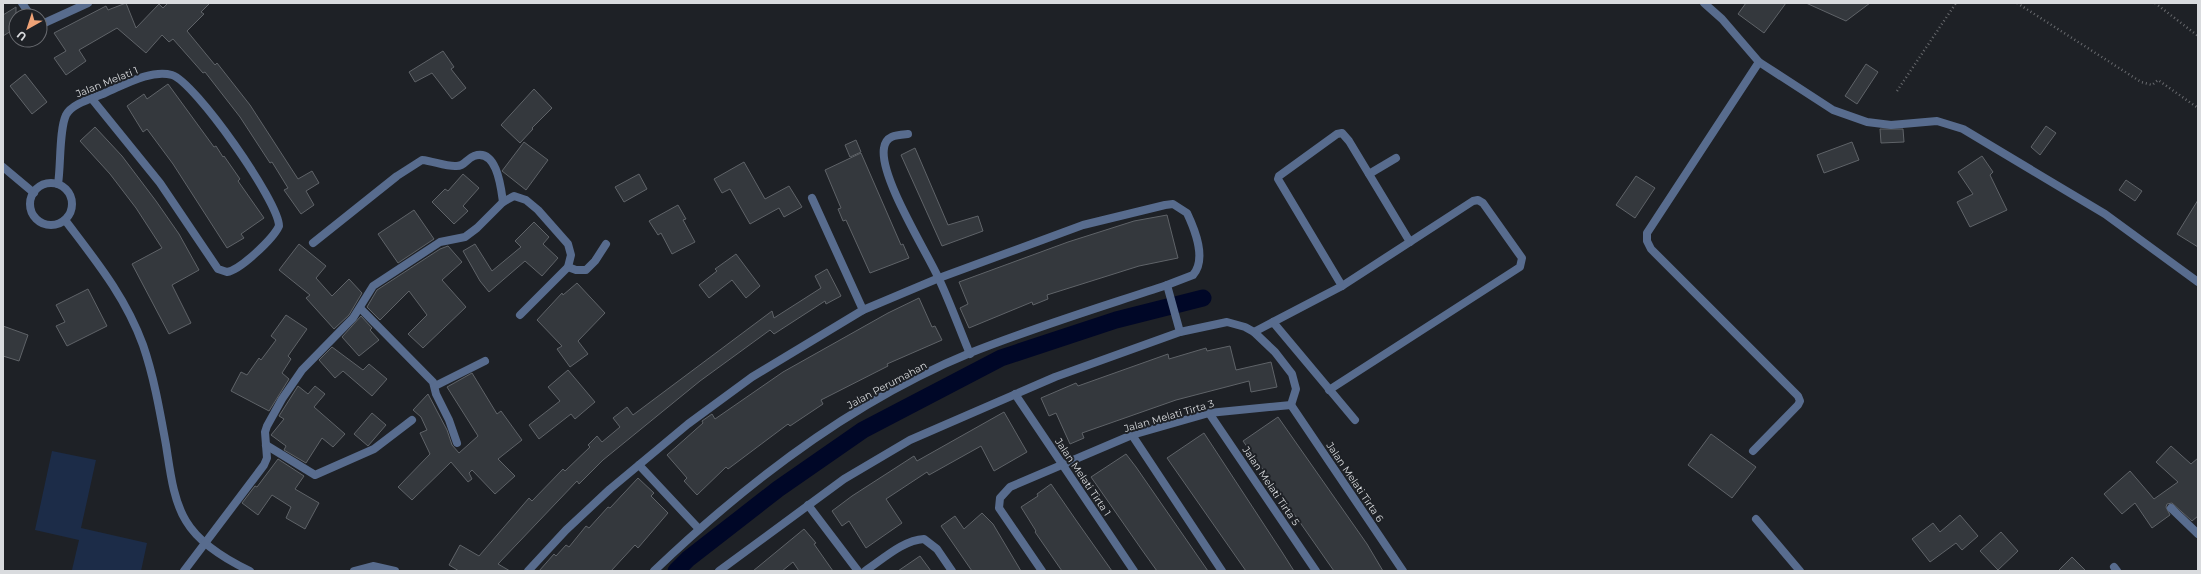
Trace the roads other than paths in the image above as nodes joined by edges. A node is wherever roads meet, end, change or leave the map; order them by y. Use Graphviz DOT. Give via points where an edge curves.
graph roads {
  1 [pos="88,3"];
  2 [pos="1704,3"];
  3 [pos="48,21"];
  4 [pos="1759,62"];
  5 [pos="92,99"];
  6 [pos="908,134"];
  7 [pos="1396,158"];
  8 [pos="3,167"];
  9 [pos="1369,174"];
  10 [pos="58,184"];
  11 [pos="34,193"];
  12 [pos="812,198"];
  13 [pos="503,202"];
  14 [pos="65,220"];
  15 [pos="1410,242"];
  16 [pos="313,243"];
  17 [pos="606,244"];
  18 [pos="568,267"];
  19 [pos="938,278"];
  20 [pos="2198,282"];
  21 [pos="1342,286"];
  22 [pos="1168,288"];
  23 [pos="361,309"];
  24 [pos="863,310"];
  25 [pos="520,315"];
  26 [pos="1273,322"];
  27 [pos="1180,332"];
  28 [pos="1254,332"];
  29 [pos="970,354"];
  30 [pos="485,362"];
  31 [pos="435,386"];
  32 [pos="1330,390"];
  33 [pos="1015,394"];
  34 [pos="1291,405"];
  35 [pos="1209,413"];
  36 [pos="412,420"];
  37 [pos="1355,420"];
  38 [pos="1132,435"];
  39 [pos="458,443"];
  40 [pos="266,445"];
  41 [pos="1753,451"];
  42 [pos="639,465"];
  43 [pos="1063,466"];
  44 [pos="808,505"];
  45 [pos="2171,508"];
  46 [pos="1756,518"];
  47 [pos="699,529"];
  48 [pos="2198,534"];
  49 [pos="205,541"];
  50 [pos="184,571"];
  51 [pos="250,571"];
  52 [pos="354,571"];
  53 [pos="395,571"];
  54 [pos="528,571"];
  55 [pos="654,571"];
  56 [pos="719,571"];
  57 [pos="858,571"];
  58 [pos="865,571"];
  59 [pos="952,571"];
  60 [pos="1042,571"];
  61 [pos="1134,571"];
  62 [pos="1222,571"];
  63 [pos="1316,571"];
  64 [pos="1403,571"];
  65 [pos="1800,571"];
  1 -- 3 [label="street"];
  2 -- 4 [label="street" via="1722,19"];
  4 -- 20 [label="street" via="1834,110 1867,122 1892,125 1937,121 1963,129 2105,214"];
  4 -- 41 [label="street" via="1648,233 1646,241 1798,396 1798,405"];
  5 -- 5 [label="street, Jalan Melati 1" via="160,182 214,264 222,272 230,272 274,234 279,226 278,216 257,179 202,101 181,80 164,74 150,76"];
  5 -- 10 [label="street, Jalan Melati 1" via="70,109 66,116"];
  6 -- 19 [label="street" via="894,135 887,140 884,147 885,160 899,199"];
  7 -- 9 [label="street"];
  8 -- 11 [label="street"];
  9 -- 15 [label="street"];
  9 -- 21 [label="street" via="1342,133 1279,176 1280,185"];
  10 -- 11 [label="street" via="44,184"];
  10 -- 14 [label="street" via="65,188 72,200 72,207"];
  11 -- 14 [label="street" via="31,207 38,219 52,224"];
  12 -- 24 [label="street"];
  13 -- 16 [label="street" via="500,177 496,167 487,158 477,155 456,167 422,160 396,176"];
  13 -- 18 [label="street" via="519,196 538,210 568,244 571,259"];
  13 -- 23 [label="street" via="465,237 440,242 378,282 369,291"];
  14 -- 49 [label="street" via="105,272 129,310 147,361 160,411 175,492 186,521"];
  15 -- 21 [label="street"];
  15 -- 32 [label="street" via="1478,200 1488,209 1522,258 1522,263 1520,267"];
  17 -- 18 [label="street" via="596,261 586,270"];
  18 -- 25 [label="street"];
  19 -- 22 [label="street, Jalan Perumahan" via="1083,224 1173,204 1187,213 1200,255 1197,271"];
  19 -- 24 [label="street"];
  19 -- 29 [label="street"];
  21 -- 26 [label="street"];
  22 -- 27 [label="street"];
  22 -- 29 [label="street, Jalan Perumahan"];
  23 -- 31 [label="street"];
  23 -- 40 [label="street" via="302,370 288,389 267,426"];
  24 -- 42 [label="street" via="752,377 688,424"];
  26 -- 28 [label="street"];
  26 -- 32 [label="street"];
  27 -- 28 [label="street" via="1227,322"];
  27 -- 33 [label="street" via="1088,364"];
  28 -- 34 [label="street" via="1292,374 1296,389"];
  29 -- 47 [label="street, Jalan Perumahan" via="897,389 816,437 786,458"];
  30 -- 31 [label="street"];
  31 -- 39 [label="street" via="436,394 450,420"];
  32 -- 37 [label="street"];
  33 -- 43 [label="street, Jalan Melati Tirta 1"];
  33 -- 44 [label="street" via="910,440 844,479"];
  34 -- 35 [label="street, Jalan Melati Tirta 3"];
  34 -- 64 [label="street, Jalan Melati Tirta 6"];
  35 -- 38 [label="street, Jalan Melati Tirta 3"];
  35 -- 63 [label="street, Jalan Melati Tirta 5"];
  36 -- 40 [label="street" via="374,449 315,475"];
  38 -- 43 [label="street, Jalan Melati Tirta 3"];
  38 -- 62 [label="street"];
  40 -- 49 [label="street" via="267,458 261,469"];
  42 -- 47 [label="street"];
  42 -- 54 [label="street" via="566,530"];
  43 -- 60 [label="street, Jalan Melati Tirta 3" via="1010,487 1003,493 999,503 999,508"];
  43 -- 61 [label="street, Jalan Melati Tirta 1"];
  44 -- 56 [label="street"];
  44 -- 57 [label="street"];
  45 -- 48 [label="street"];
  46 -- 65 [label="street"];
  47 -- 55 [label="street, Jalan Perumahan"];
  49 -- 50 [label="street"];
  49 -- 51 [label="street"];
  52 -- 53 [label="street" via="373,566"];
  58 -- 59 [label="street" via="907,544 924,539 937,549"];
}
